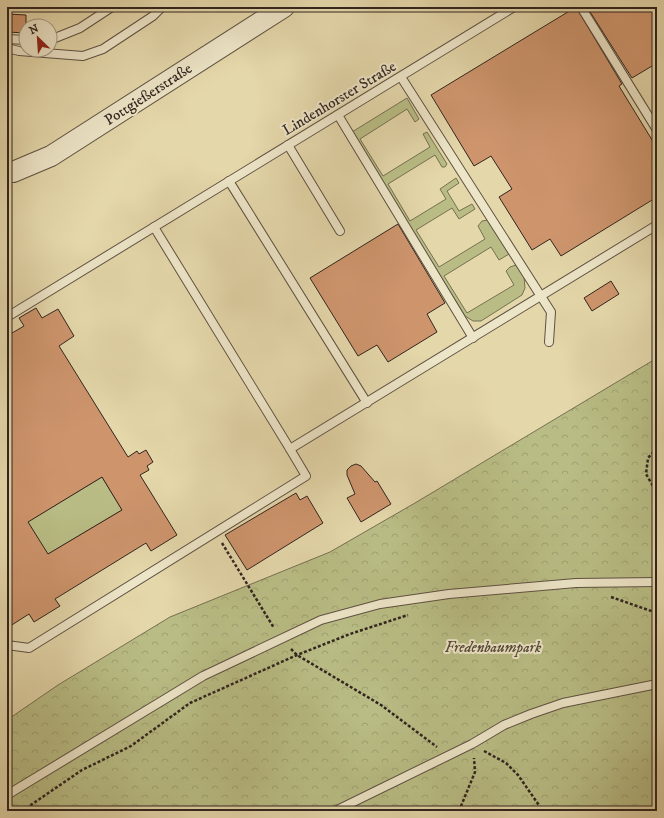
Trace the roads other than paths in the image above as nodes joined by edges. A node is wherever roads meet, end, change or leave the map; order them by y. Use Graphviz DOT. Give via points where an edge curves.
graph roads {
  1 [pos="112,7"];
  2 [pos="162,7"];
  3 [pos="284,7"];
  4 [pos="514,7"];
  5 [pos="581,7"];
  6 [pos="58,37"];
  7 [pos="7,39"];
  8 [pos="18,40"];
  9 [pos="7,48"];
  10 [pos="401,76"];
  11 [pos="338,115"];
  12 [pos="657,130"];
  13 [pos="288,145"];
  14 [pos="7,172"];
  15 [pos="229,181"];
  16 [pos="657,225"];
  17 [pos="154,227"];
  18 [pos="340,231"];
  19 [pos="541,296"];
  20 [pos="7,317"];
  21 [pos="473,338"];
  22 [pos="549,342"];
  23 [pos="367,403"];
  24 [pos="290,449"];
  25 [pos="657,582"];
  26 [pos="7,644"];
  27 [pos="657,684"];
  28 [pos="7,795"];
  29 [pos="335,811"];
  1 -- 6 [label="lane" via="80,28"];
  2 -- 9 [label="lane" via="153,16 103,49 83,56"];
  3 -- 14 [label="street, Pottgießerstraße" via="51,156 13,172"];
  4 -- 10 [label="lane, Lindenhorster Straße"];
  5 -- 12 [label="lane"];
  7 -- 8 [label="lane"];
  10 -- 11 [label="lane, Lindenhorster Straße"];
  10 -- 19 [label="lane"];
  11 -- 13 [label="lane, Lindenhorster Straße"];
  11 -- 21 [label="lane"];
  13 -- 15 [label="lane, Lindenhorster Straße"];
  13 -- 18 [label="lane"];
  15 -- 17 [label="lane, Lindenhorster Straße"];
  15 -- 23 [label="lane"];
  16 -- 19 [label="lane"];
  17 -- 20 [label="lane, Lindenhorster Straße"];
  17 -- 24 [label="lane"];
  19 -- 21 [label="lane"];
  19 -- 22 [label="lane" via="551,312"];
  21 -- 23 [label="lane"];
  23 -- 24 [label="lane"];
  24 -- 26 [label="lane" via="306,476 29,648"];
  25 -- 28 [label="lane" via="576,583 449,594 380,604 321,620 203,676"];
  27 -- 29 [label="lane" via="556,705 531,714 504,725 449,756"];
}
